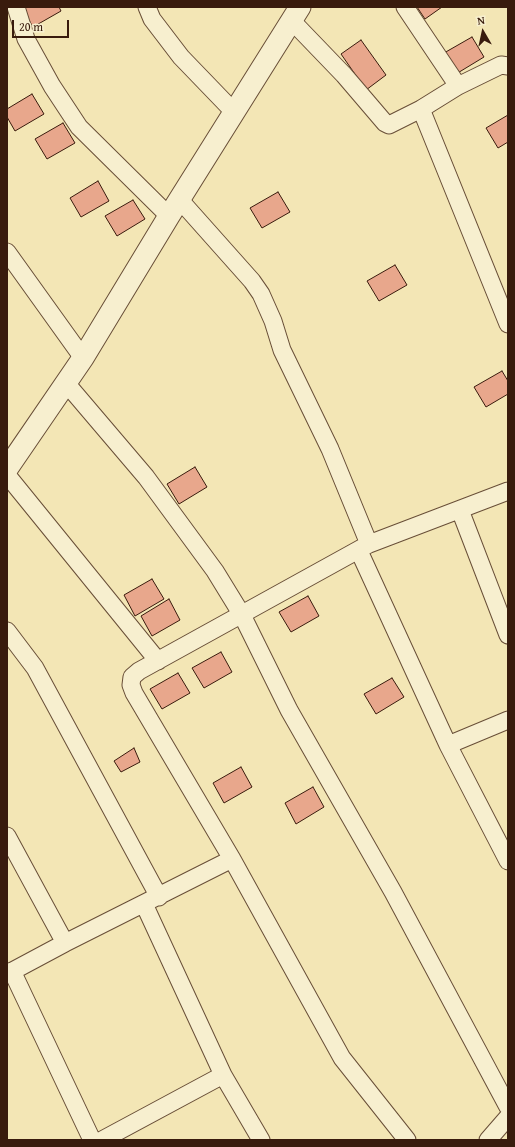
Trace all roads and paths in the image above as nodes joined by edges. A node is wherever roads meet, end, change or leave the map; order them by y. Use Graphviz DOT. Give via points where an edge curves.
graph roads {
  1 [pos="16,7"];
  2 [pos="147,7"];
  3 [pos="405,7"];
  4 [pos="296,14"];
  5 [pos="508,66"];
  6 [pos="458,86"];
  7 [pos="421,109"];
  8 [pos="234,112"];
  9 [pos="174,208"];
  10 [pos="7,252"];
  11 [pos="508,324"];
  12 [pos="83,358"];
  13 [pos="66,383"];
  14 [pos="8,466"];
  15 [pos="508,491"];
  16 [pos="460,510"];
  17 [pos="364,548"];
  18 [pos="242,615"];
  19 [pos="7,631"];
  20 [pos="508,635"];
  21 [pos="158,661"];
  22 [pos="508,720"];
  23 [pos="448,745"];
  24 [pos="7,836"];
  25 [pos="232,859"];
  26 [pos="508,860"];
  27 [pos="152,900"];
  28 [pos="64,943"];
  29 [pos="10,972"];
  30 [pos="223,1075"];
  31 [pos="508,1107"];
  32 [pos="508,1117"];
  33 [pos="92,1140"];
  34 [pos="102,1140"];
  35 [pos="261,1140"];
  36 [pos="407,1140"];
  37 [pos="488,1140"];
  1 -- 9 [label="street" via="26,39 79,127"];
  2 -- 8 [label="street" via="152,19 182,57"];
  3 -- 6 [label="street"];
  4 -- 7 [label="street" via="385,123 393,124"];
  4 -- 8 [label="street"];
  5 -- 6 [label="street" via="501,65"];
  6 -- 7 [label="street"];
  7 -- 11 [label="street"];
  8 -- 9 [label="street"];
  9 -- 12 [label="street"];
  9 -- 17 [label="street" via="252,281 261,294 282,350 330,449"];
  10 -- 12 [label="street"];
  12 -- 13 [label="street"];
  13 -- 14 [label="street"];
  13 -- 18 [label="street" via="146,477 215,571"];
  14 -- 21 [label="street"];
  15 -- 16 [label="street"];
  16 -- 17 [label="street"];
  16 -- 20 [label="street"];
  17 -- 18 [label="street"];
  17 -- 23 [label="street"];
  18 -- 21 [label="street"];
  18 -- 31 [label="street" via="289,710 393,892"];
  19 -- 27 [label="street" via="35,668"];
  21 -- 25 [label="street" via="132,677 131,685"];
  22 -- 23 [label="street"];
  23 -- 26 [label="street"];
  24 -- 28 [label="street"];
  25 -- 27 [label="street"];
  25 -- 36 [label="street" via="342,1058"];
  27 -- 28 [label="street"];
  27 -- 30 [label="street"];
  28 -- 29 [label="street"];
  29 -- 33 [label="street"];
  30 -- 34 [label="street"];
  30 -- 35 [label="street"];
  32 -- 37 [label="street"];
}
